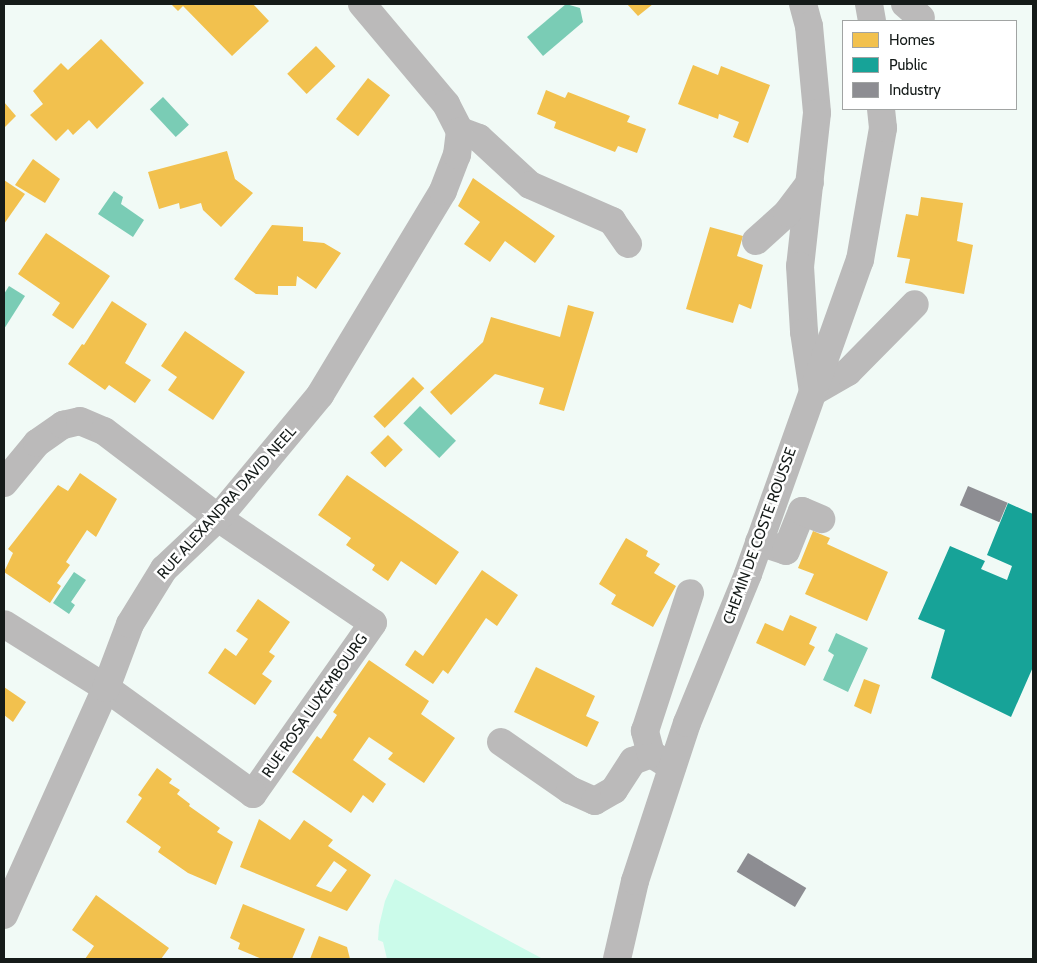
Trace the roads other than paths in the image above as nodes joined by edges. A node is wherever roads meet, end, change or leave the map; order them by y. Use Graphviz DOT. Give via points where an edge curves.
graph roads {
  1 [pos="362,4"];
  2 [pos="803,4"];
  3 [pos="869,4"];
  4 [pos="872,20"];
  5 [pos="881,110"];
  6 [pos="460,131"];
  7 [pos="810,183"];
  8 [pos="756,241"];
  9 [pos="628,244"];
  10 [pos="915,304"];
  11 [pos="813,392"];
  12 [pos="4,483"];
  13 [pos="218,518"];
  14 [pos="821,519"];
  15 [pos="759,542"];
  16 [pos="690,593"];
  17 [pos="4,624"];
  18 [pos="106,688"];
  19 [pos="501,742"];
  20 [pos="662,761"];
  21 [pos="4,915"];
  22 [pos="616,959"];
  1 -- 6 [label="street" via="446,104"];
  2 -- 7 [label="street" via="809,26 817,113"];
  3 -- 4 [label="street"];
  5 -- 11 [label="street, CHEMIN DE COSTE ROUSSE" via="882,128 860,260"];
  6 -- 9 [label="street" via="479,138 530,185 612,221"];
  6 -- 13 [label="street, RUE ALEXANDRA DAVID NEEL" via="457,155 442,191 320,395"];
  7 -- 8 [label="street" via="787,213"];
  7 -- 11 [label="street" via="800,266 804,332"];
  10 -- 11 [label="street" via="848,372"];
  11 -- 15 [label="street, CHEMIN DE COSTE ROUSSE"];
  12 -- 13 [label="street" via="37,444 63,425 80,421 104,431"];
  13 -- 18 [label="street, RUE ALEXANDRA DAVID NEEL" via="164,569 130,624"];
  13 -- 18 [label="street, RUE ROSA LUXEMBOURG" via="373,623 253,794"];
  14 -- 15 [label="street" via="802,511 786,552"];
  15 -- 20 [label="street, CHEMIN DE COSTE ROUSSE"];
  16 -- 20 [label="street" via="646,731"];
  17 -- 18 [label="street"];
  18 -- 21 [label="street, RUE ALEXANDRA DAVID NEEL"];
  19 -- 20 [label="street" via="570,790 596,801 614,790 633,761"];
  20 -- 22 [label="street, CHEMIN DE COSTE ROUSSE"];
}
